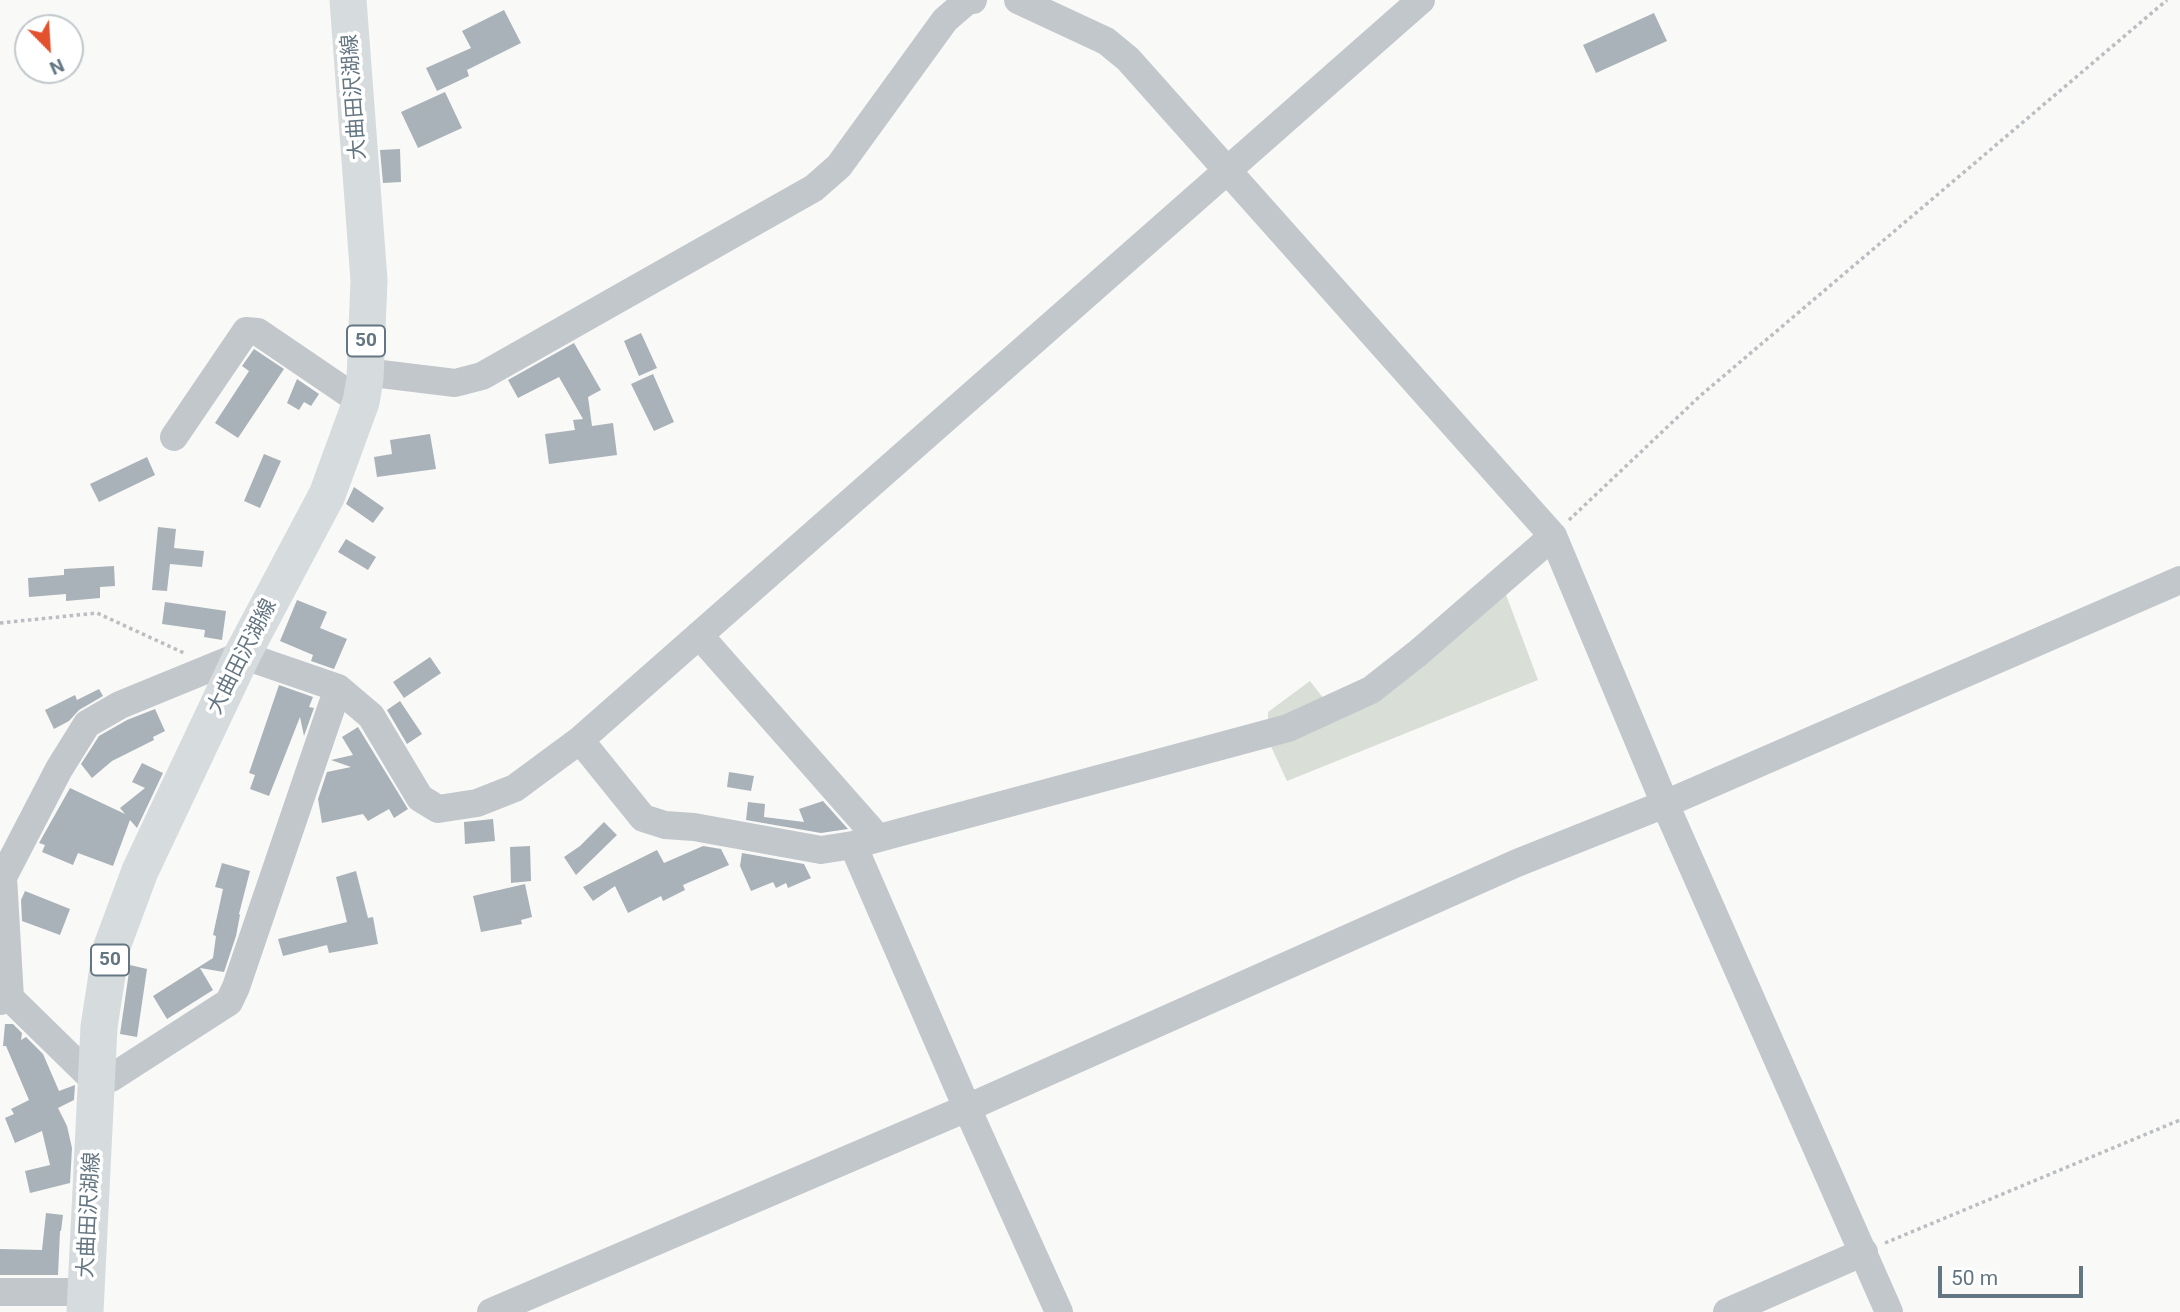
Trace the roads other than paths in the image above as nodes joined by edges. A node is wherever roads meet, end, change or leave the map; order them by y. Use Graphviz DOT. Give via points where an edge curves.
graph roads {
  1 [pos="348,0"];
  2 [pos="973,0"];
  3 [pos="1018,0"];
  4 [pos="1421,0"];
  5 [pos="1229,169"];
  6 [pos="363,387"];
  7 [pos="174,437"];
  8 [pos="1553,536"];
  9 [pos="2180,580"];
  10 [pos="699,635"];
  11 [pos="242,655"];
  12 [pos="338,688"];
  13 [pos="580,740"];
  14 [pos="1665,804"];
  15 [pos="865,841"];
  16 [pos="5,1000"];
  17 [pos="96,1082"];
  18 [pos="967,1108"];
  19 [pos="1864,1252"];
  20 [pos="0,1292"];
  21 [pos="85,1302"];
  22 [pos="491,1312"];
  23 [pos="1059,1312"];
  24 [pos="1727,1312"];
  25 [pos="1889,1312"];
  1 -- 6 [label="main road, 大曲田沢湖線 / 50" via="369,280"];
  2 -- 6 [label="street" via="945,20 839,166 814,188 482,376 455,383"];
  3 -- 5 [label="street" via="1106,41"];
  4 -- 5 [label="street"];
  5 -- 8 [label="street"];
  5 -- 10 [label="street"];
  6 -- 7 [label="street" via="258,332 246,331"];
  6 -- 11 [label="main road, 大曲田沢湖線 / 50" via="327,495"];
  8 -- 14 [label="street"];
  8 -- 15 [label="street" via="1371,690 1288,728"];
  9 -- 14 [label="street"];
  10 -- 13 [label="street"];
  10 -- 15 [label="street"];
  11 -- 12 [label="street"];
  11 -- 16 [label="street" via="120,705 87,724 2,877"];
  11 -- 17 [label="main road, 大曲田沢湖線 / 50" via="140,871 111,949"];
  12 -- 13 [label="street" via="371,716 420,798 438,809 477,803 515,788"];
  12 -- 17 [label="street" via="229,1002 111,1078"];
  13 -- 15 [label="street" via="643,818 821,850"];
  14 -- 18 [label="street" via="1517,863"];
  14 -- 19 [label="street"];
  15 -- 18 [label="street"];
  16 -- 17 [label="street"];
  17 -- 21 [label="main road, 大曲田沢湖線 / 50"];
  18 -- 22 [label="street"];
  18 -- 23 [label="street"];
  19 -- 24 [label="street"];
  19 -- 25 [label="street"];
  20 -- 21 [label="street"];
}
